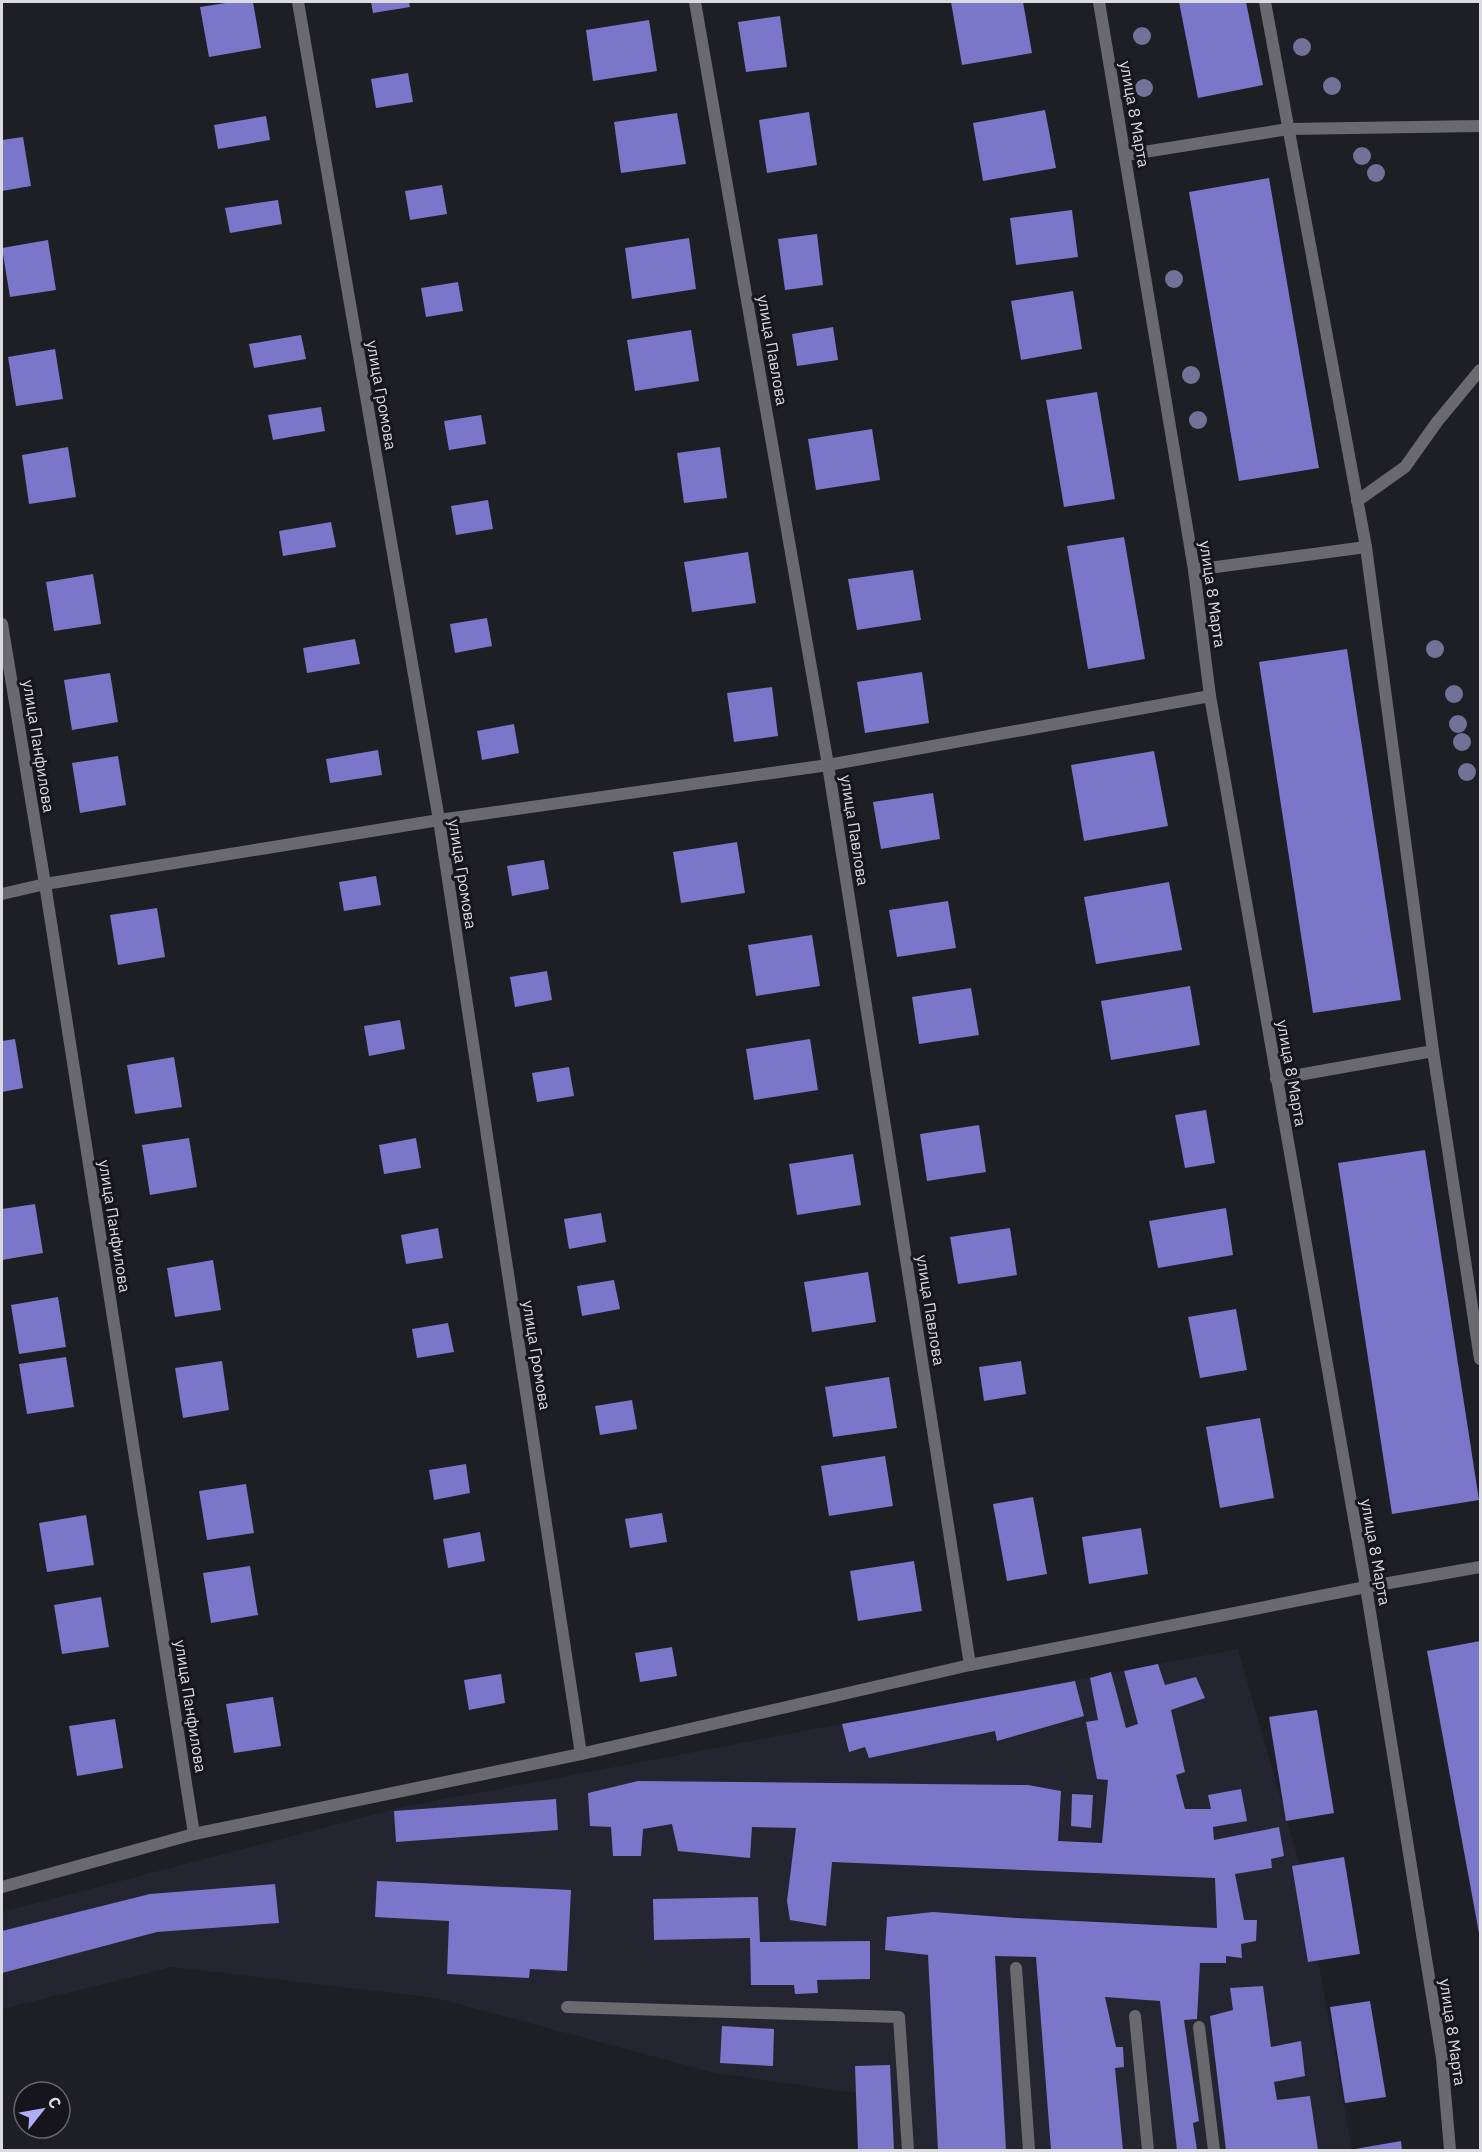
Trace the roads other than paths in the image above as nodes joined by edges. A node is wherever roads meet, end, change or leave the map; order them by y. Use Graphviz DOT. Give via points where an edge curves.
graph roads {
  1 [pos="298,2"];
  2 [pos="695,2"];
  3 [pos="1099,2"];
  4 [pos="1265,2"];
  5 [pos="1480,126"];
  6 [pos="1288,129"];
  7 [pos="1125,155"];
  8 [pos="1480,370"];
  9 [pos="1357,501"];
  10 [pos="1366,547"];
  11 [pos="1194,570"];
  12 [pos="2,624"];
  13 [pos="1210,696"];
  14 [pos="828,765"];
  15 [pos="439,820"];
  16 [pos="45,884"];
  17 [pos="2,894"];
  18 [pos="1433,1052"];
  19 [pos="1276,1079"];
  20 [pos="1480,1354"];
  21 [pos="1480,1359"];
  22 [pos="1480,1567"];
  23 [pos="1366,1587"];
  24 [pos="970,1665"];
  25 [pos="581,1754"];
  26 [pos="194,1834"];
  27 [pos="2,1887"];
  28 [pos="1016,1968"];
  29 [pos="567,2007"];
  30 [pos="1135,2016"];
  31 [pos="1199,2027"];
  32 [pos="908,2151"];
  33 [pos="1029,2151"];
  34 [pos="1148,2151"];
  35 [pos="1214,2151"];
  36 [pos="1450,2151"];
  1 -- 15 [label="street, улица Громова"];
  2 -- 14 [label="street, улица Павлова"];
  3 -- 7 [label="street, улица 8 Марта"];
  4 -- 6 [label="street"];
  5 -- 6 [label="street"];
  6 -- 7 [label="street"];
  6 -- 9 [label="street"];
  7 -- 11 [label="street, улица 8 Марта"];
  8 -- 9 [label="street" via="1405,467"];
  9 -- 10 [label="street"];
  10 -- 11 [label="street"];
  10 -- 18 [label="street"];
  11 -- 13 [label="street, улица 8 Марта"];
  12 -- 16 [label="street, улица Панфилова"];
  13 -- 14 [label="street"];
  13 -- 19 [label="street, улица 8 Марта"];
  14 -- 15 [label="street"];
  14 -- 24 [label="street, улица Павлова"];
  15 -- 16 [label="street"];
  15 -- 25 [label="street, улица Громова"];
  16 -- 17 [label="street"];
  16 -- 26 [label="street, улица Панфилова"];
  18 -- 19 [label="street"];
  18 -- 20 [label="street"];
  19 -- 23 [label="street, улица 8 Марта"];
  20 -- 21 [label="street"];
  22 -- 23 [label="street"];
  23 -- 24 [label="street"];
  23 -- 36 [label="street, улица 8 Марта" via="1442,2058"];
  24 -- 25 [label="street"];
  25 -- 26 [label="street"];
  26 -- 27 [label="street"];
  28 -- 33 [label="street"];
  29 -- 32 [label="street" via="898,2017"];
  30 -- 34 [label="street"];
  31 -- 35 [label="street"];
}
